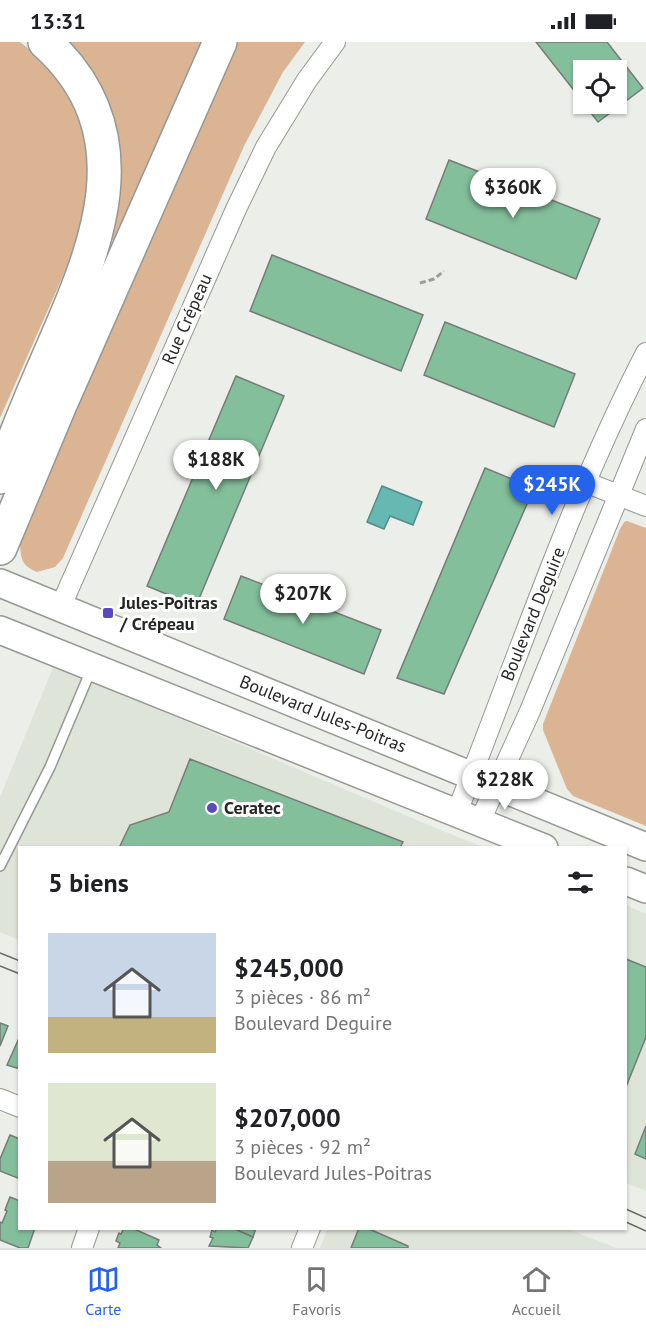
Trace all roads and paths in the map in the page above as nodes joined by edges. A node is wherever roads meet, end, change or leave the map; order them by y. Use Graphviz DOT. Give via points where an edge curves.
graph roads {
  1 [pos="45,42"];
  2 [pos="220,42"];
  3 [pos="335,42"];
  4 [pos="444,271"];
  5 [pos="420,283"];
  6 [pos="646,353"];
  7 [pos="22,418"];
  8 [pos="646,429"];
  9 [pos="0,457"];
  10 [pos="0,477"];
  11 [pos="585,482"];
  12 [pos="618,495"];
  13 [pos="646,506"];
  14 [pos="0,548"];
  15 [pos="0,583"];
  16 [pos="60,608"];
  17 [pos="0,630"];
  18 [pos="92,667"];
  19 [pos="484,780"];
  20 [pos="469,817"];
  21 [pos="539,846"];
  22 [pos="646,847"];
  23 [pos="0,866"];
  24 [pos="627,881"];
  25 [pos="646,889"];
  26 [pos="0,1099"];
  27 [pos="18,1106"];
  28 [pos="88,1230"];
  29 [pos="309,1230"];
  30 [pos="82,1248"];
  31 [pos="302,1248"];
  1 -- 7 [label="highway" via="74,75 93,112 103,148 104,184 100,221 86,267"];
  2 -- 14 [label="highway"];
  3 -- 16 [label="street, Rue Crépeau" via="266,147"];
  4 -- 5 [label="path"];
  6 -- 11 [label="street, Boulevard Deguire"];
  7 -- 9 [label="highway"];
  7 -- 10 [label="highway"];
  8 -- 12 [label="street, Boulevard Deguire"];
  11 -- 12 [label="street"];
  11 -- 19 [label="street, Boulevard Deguire" via="499,699"];
  12 -- 13 [label="street"];
  12 -- 19 [label="street, Boulevard Deguire" via="530,711"];
  15 -- 16 [label="street, Boulevard Jules-Poitras"];
  16 -- 19 [label="street, Boulevard Jules-Poitras"];
  17 -- 18 [label="street"];
  18 -- 20 [label="street"];
  18 -- 23 [label="lane" via="50,767"];
  19 -- 20 [label="street, Boulevard Deguire"];
  19 -- 22 [label="street, Boulevard Jules-Poitras"];
  20 -- 21 [label="street"];
  24 -- 25 [label="street"];
  26 -- 27 [label="street"];
  28 -- 30 [label="street"];
  29 -- 31 [label="street"];
}
